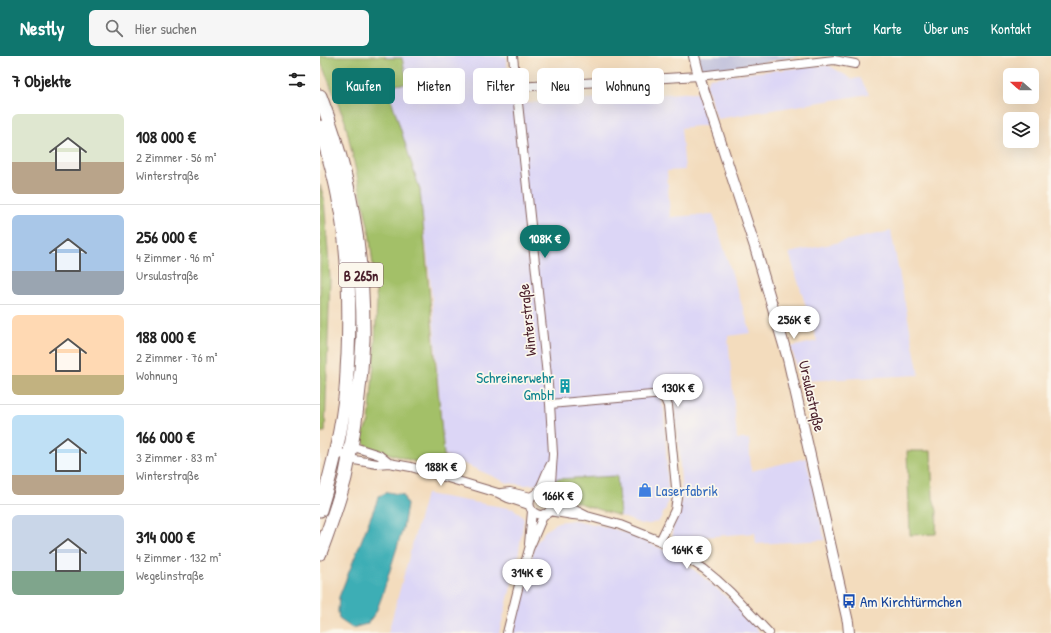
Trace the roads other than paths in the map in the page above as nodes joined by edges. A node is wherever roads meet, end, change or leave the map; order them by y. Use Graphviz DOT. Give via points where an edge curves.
graph roads {
  1 [pos="513,56"];
  2 [pos="694,56"];
  3 [pos="855,64"];
  4 [pos="515,68"];
  5 [pos="699,76"];
  6 [pos="529,86"];
  7 [pos="320,96"];
  8 [pos="519,104"];
  9 [pos="320,127"];
  10 [pos="550,404"];
  11 [pos="336,449"];
  12 [pos="350,453"];
  13 [pos="552,461"];
  14 [pos="389,463"];
  15 [pos="551,499"];
  16 [pos="533,501"];
  17 [pos="320,510"];
  18 [pos="547,513"];
  19 [pos="587,516"];
  20 [pos="660,541"];
  21 [pos="529,549"];
  22 [pos="320,553"];
  23 [pos="507,633"];
  24 [pos="769,633"];
  25 [pos="849,633"];
  1 -- 4 [label="street, Winterstraße"];
  2 -- 5 [label="street, Ursulastraße"];
  3 -- 5 [label="street" via="834,60"];
  5 -- 6 [label="street"];
  5 -- 25 [label="street, Ursulastraße" via="788,359"];
  7 -- 12 [label="main road, B 265n" via="342,164 360,257 363,341"];
  8 -- 10 [label="street, Winterstraße"];
  9 -- 11 [label="main road, B 265n" via="339,200 348,284 346,389"];
  10 -- 13 [label="street, Winterstraße"];
  10 -- 20 [label="street" via="652,395 660,395 665,399 668,406 677,497 675,510"];
  11 -- 12 [label="street"];
  11 -- 12 [label="street"];
  11 -- 17 [label="main road, B 265n"];
  12 -- 14 [label="street" via="377,464"];
  12 -- 14 [label="street" via="379,455"];
  12 -- 22 [label="main road, B 265n" via="342,487"];
  13 -- 15 [label="street, Winterstraße"];
  13 -- 16 [label="street, Winterstraße"];
  14 -- 16 [label="street" via="498,493 510,492"];
  15 -- 16 [label="street" via="544,492"];
  15 -- 18 [label="street" via="552,505"];
  15 -- 19 [label="street"];
  16 -- 18 [label="street" via="538,515"];
  16 -- 21 [label="street, Winterstraße"];
  18 -- 19 [label="street"];
  18 -- 21 [label="street"];
  19 -- 20 [label="street" via="620,525"];
  20 -- 24 [label="street" via="716,579"];
  21 -- 23 [label="street"];
}
